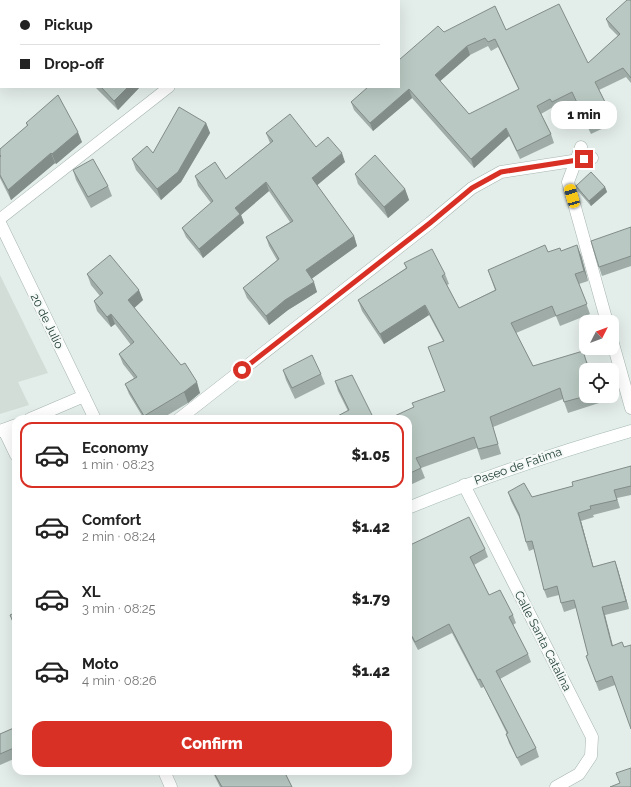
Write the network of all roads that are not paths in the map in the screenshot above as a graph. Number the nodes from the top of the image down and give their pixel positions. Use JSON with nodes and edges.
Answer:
{"nodes":[{"id":1,"x":168,"y":88,"type":"edge"},
{"id":2,"x":581,"y":147,"type":"dead end"},
{"id":3,"x":592,"y":158,"type":"dead end"},
{"id":4,"x":576,"y":161,"type":"junction"},
{"id":5,"x":0,"y":219,"type":"edge"},
{"id":6,"x":0,"y":223,"type":"edge"},
{"id":7,"x":605,"y":315,"type":"edge"},
{"id":8,"x":616,"y":355,"type":"edge"},
{"id":9,"x":84,"y":396,"type":"junction"},
{"id":10,"x":631,"y":408,"type":"edge"},
{"id":11,"x":39,"y":415,"type":"edge"},
{"id":12,"x":93,"y":415,"type":"edge"},
{"id":13,"x":184,"y":415,"type":"edge"},
{"id":14,"x":12,"y":426,"type":"edge"},
{"id":15,"x":2,"y":430,"type":"edge"},
{"id":16,"x":631,"y":431,"type":"edge"},
{"id":17,"x":12,"y":448,"type":"edge"},
{"id":18,"x":464,"y":485,"type":"junction"},
{"id":19,"x":412,"y":506,"type":"edge"},
{"id":20,"x":166,"y":775,"type":"edge"},
{"id":21,"x":171,"y":787,"type":"edge"},
{"id":22,"x":556,"y":787,"type":"edge"}],
"edges":[{"from":1,"to":5,"type":"lane"},
{"from":2,"to":4,"type":"street"},
{"from":3,"to":4,"type":"street"},
{"from":4,"to":7,"type":"street"},
{"from":4,"to":13,"type":"street"},
{"from":6,"to":9,"type":"street","name":"20 de Julio"},
{"from":8,"to":10,"type":"street"},
{"from":9,"to":11,"type":"street"},
{"from":9,"to":12,"type":"street","name":"20 de Julio"},
{"from":14,"to":15,"type":"street"},
{"from":15,"to":17,"type":"street"},
{"from":16,"to":18,"type":"street","name":"Paseo de Fatima"},
{"from":18,"to":19,"type":"street","name":"Paseo de Fatima"},
{"from":18,"to":22,"type":"street","name":"Calle Santa Catalina"},
{"from":20,"to":21,"type":"street"}]}
